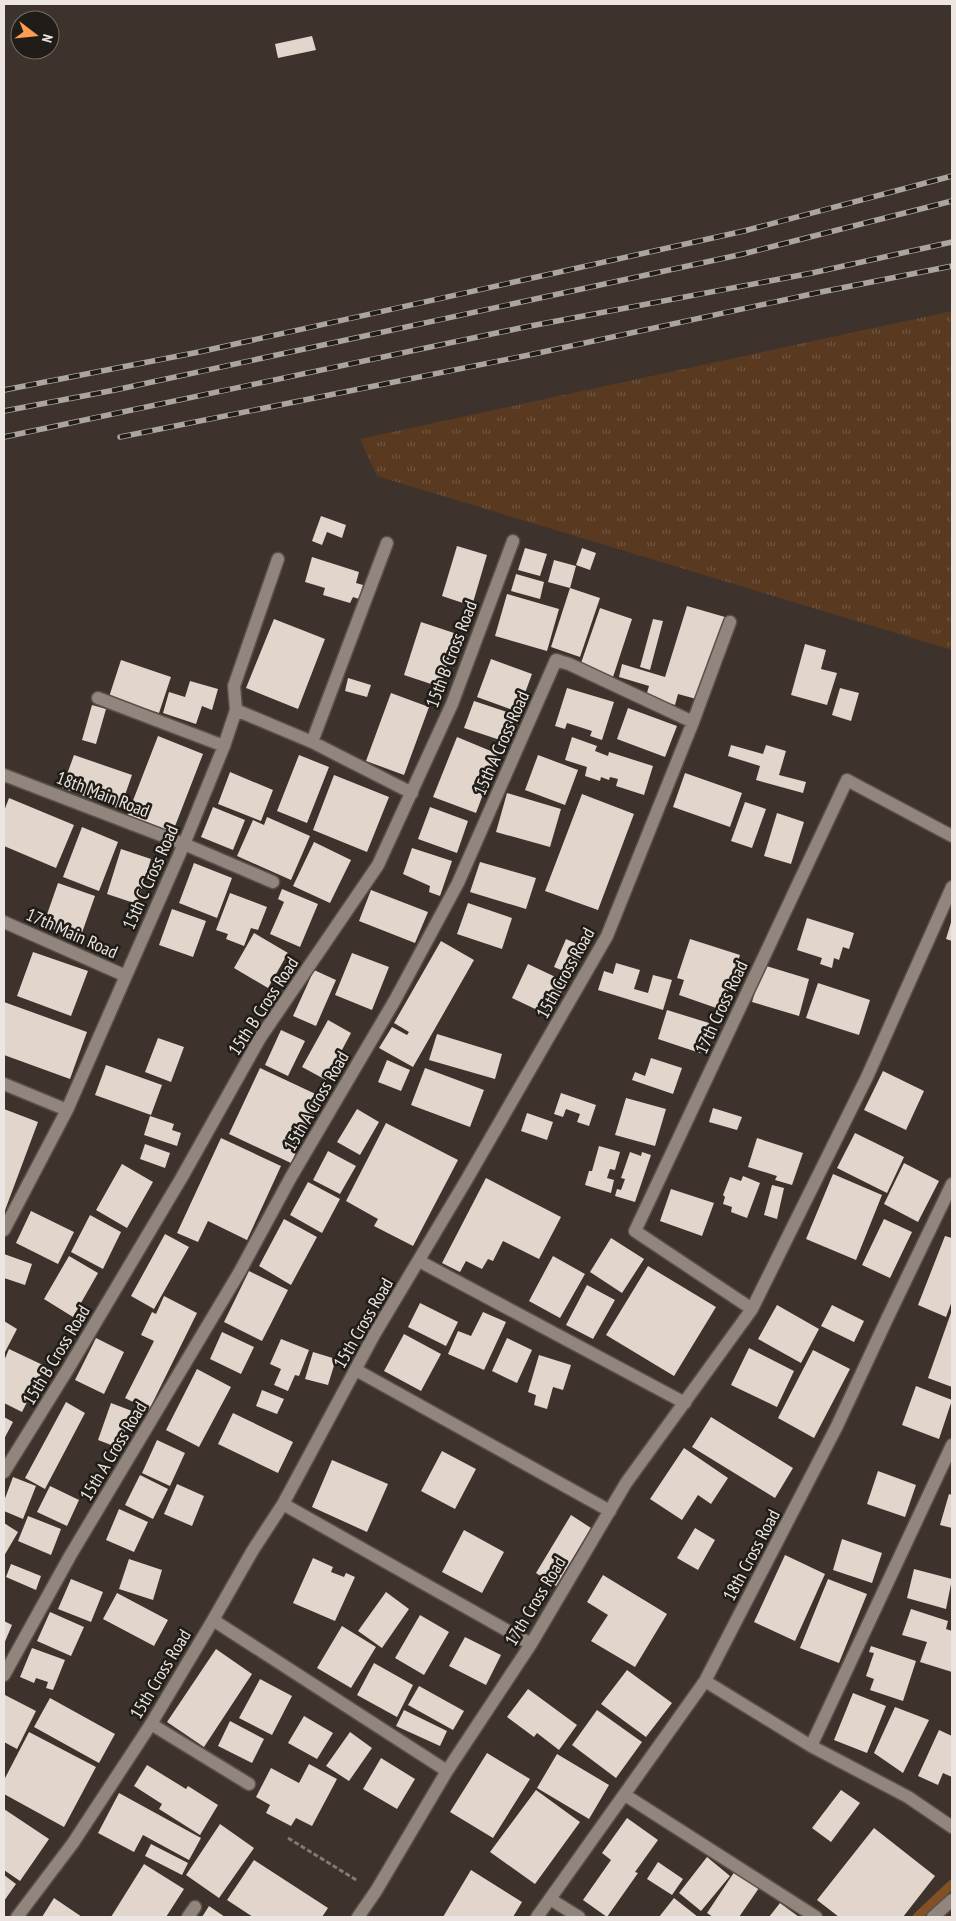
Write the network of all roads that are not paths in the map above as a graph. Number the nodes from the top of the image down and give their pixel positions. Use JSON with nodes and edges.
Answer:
{"nodes":[{"id":1,"x":513,"y":541,"type":"dead end"},
{"id":2,"x":386,"y":542,"type":"dead end"},
{"id":3,"x":278,"y":559,"type":"dead end"},
{"id":4,"x":730,"y":622,"type":"dead end"},
{"id":5,"x":98,"y":698,"type":"dead end"},
{"id":6,"x":236,"y":710,"type":"junction"},
{"id":7,"x":693,"y":722,"type":"junction"},
{"id":8,"x":312,"y":742,"type":"junction"},
{"id":9,"x":224,"y":746,"type":"junction"},
{"id":10,"x":4,"y":775,"type":"edge"},
{"id":11,"x":412,"y":793,"type":"junction"},
{"id":12,"x":952,"y":836,"type":"edge"},
{"id":13,"x":184,"y":844,"type":"junction"},
{"id":14,"x":273,"y":882,"type":"dead end"},
{"id":15,"x":952,"y":887,"type":"edge"},
{"id":16,"x":4,"y":922,"type":"edge"},
{"id":17,"x":126,"y":976,"type":"junction"},
{"id":18,"x":4,"y":1084,"type":"edge"},
{"id":19,"x":67,"y":1110,"type":"junction"},
{"id":20,"x":952,"y":1184,"type":"edge"},
{"id":21,"x":4,"y":1229,"type":"edge"},
{"id":22,"x":419,"y":1261,"type":"junction"},
{"id":23,"x":752,"y":1308,"type":"junction"},
{"id":24,"x":356,"y":1370,"type":"junction"},
{"id":25,"x":684,"y":1403,"type":"junction"},
{"id":26,"x":952,"y":1444,"type":"edge"},
{"id":27,"x":4,"y":1472,"type":"edge"},
{"id":28,"x":283,"y":1504,"type":"junction"},
{"id":29,"x":610,"y":1511,"type":"junction"},
{"id":30,"x":213,"y":1620,"type":"junction"},
{"id":31,"x":531,"y":1644,"type":"junction"},
{"id":32,"x":4,"y":1675,"type":"edge"},
{"id":33,"x":705,"y":1681,"type":"junction"},
{"id":34,"x":151,"y":1724,"type":"junction"},
{"id":35,"x":810,"y":1746,"type":"junction"},
{"id":36,"x":447,"y":1771,"type":"junction"},
{"id":37,"x":249,"y":1784,"type":"dead end"},
{"id":38,"x":625,"y":1795,"type":"junction"},
{"id":39,"x":952,"y":1827,"type":"edge"},
{"id":40,"x":550,"y":1899,"type":"junction"},
{"id":41,"x":952,"y":1900,"type":"edge"},
{"id":42,"x":17,"y":1917,"type":"edge"},
{"id":43,"x":358,"y":1917,"type":"edge"},
{"id":44,"x":538,"y":1917,"type":"edge"},
{"id":45,"x":579,"y":1917,"type":"edge"},
{"id":46,"x":816,"y":1917,"type":"edge"},
{"id":47,"x":933,"y":1917,"type":"edge"}],
"edges":[{"from":1,"to":11,"type":"street","name":"15th B Cross Road"},
{"from":2,"to":8,"type":"street"},
{"from":3,"to":6,"type":"street"},
{"from":4,"to":7,"type":"street","name":"15th Cross Road"},
{"from":5,"to":9,"type":"street"},
{"from":6,"to":8,"type":"street"},
{"from":6,"to":9,"type":"street","name":"15th C Cross Road"},
{"from":7,"to":22,"type":"street","name":"15th Cross Road"},
{"from":7,"to":32,"type":"street","name":"15th A Cross Road"},
{"from":8,"to":11,"type":"street"},
{"from":9,"to":13,"type":"street","name":"15th C Cross Road"},
{"from":10,"to":13,"type":"street","name":"18th Main Road"},
{"from":11,"to":27,"type":"street","name":"15th B Cross Road"},
{"from":12,"to":23,"type":"street","name":"17th Cross Road"},
{"from":13,"to":14,"type":"street","name":"18th Main Road"},
{"from":13,"to":17,"type":"street","name":"15th C Cross Road"},
{"from":15,"to":23,"type":"street","name":"17th Cross Road"},
{"from":16,"to":17,"type":"street","name":"17th Main Road"},
{"from":17,"to":19,"type":"street","name":"15th C Cross Road"},
{"from":18,"to":19,"type":"street"},
{"from":19,"to":21,"type":"street","name":"15th C Cross Road"},
{"from":20,"to":33,"type":"street","name":"18th Cross Road"},
{"from":22,"to":24,"type":"street","name":"15th Cross Road"},
{"from":22,"to":25,"type":"street"},
{"from":23,"to":25,"type":"street","name":"17th Cross Road"},
{"from":24,"to":28,"type":"street","name":"15th Cross Road"},
{"from":24,"to":29,"type":"street"},
{"from":25,"to":29,"type":"street","name":"17th Cross Road"},
{"from":26,"to":35,"type":"street"},
{"from":28,"to":30,"type":"street","name":"15th Cross Road"},
{"from":28,"to":31,"type":"street"},
{"from":29,"to":31,"type":"street","name":"17th Cross Road"},
{"from":30,"to":34,"type":"street","name":"15th Cross Road"},
{"from":30,"to":36,"type":"street"},
{"from":31,"to":36,"type":"street","name":"17th Cross Road"},
{"from":33,"to":35,"type":"street"},
{"from":33,"to":38,"type":"street","name":"18th Cross Road"},
{"from":34,"to":37,"type":"street"},
{"from":34,"to":42,"type":"street","name":"15th Cross Road"},
{"from":35,"to":39,"type":"street"},
{"from":36,"to":43,"type":"street","name":"17th Cross Road"},
{"from":38,"to":40,"type":"street","name":"18th Cross Road"},
{"from":38,"to":46,"type":"street"},
{"from":40,"to":44,"type":"street","name":"18th Cross Road"},
{"from":40,"to":45,"type":"street"},
{"from":41,"to":47,"type":"street"}]}
